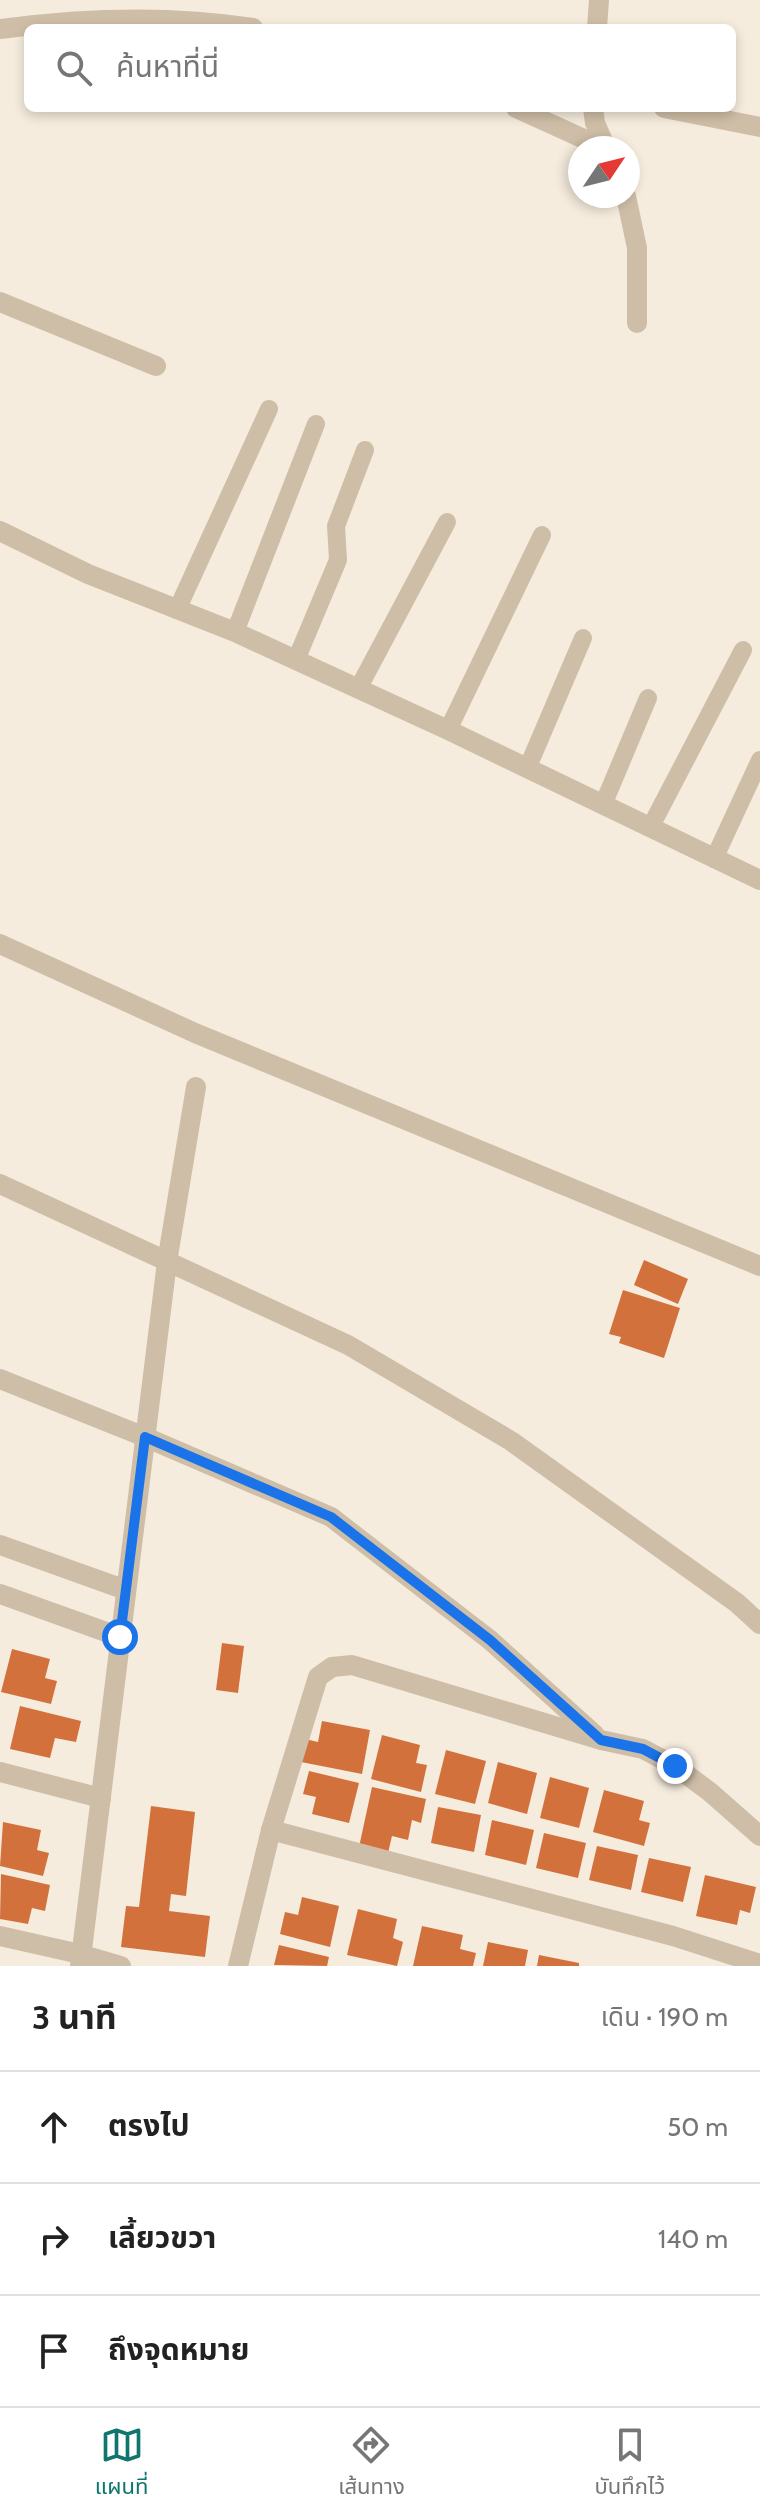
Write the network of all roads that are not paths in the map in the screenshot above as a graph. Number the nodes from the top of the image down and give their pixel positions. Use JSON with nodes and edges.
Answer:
{"nodes":[{"id":1,"x":599,"y":0,"type":"edge"},
{"id":2,"x":36,"y":24,"type":"edge"},
{"id":3,"x":229,"y":24,"type":"edge"},
{"id":4,"x":597,"y":24,"type":"edge"},
{"id":5,"x":24,"y":26,"type":"edge"},
{"id":6,"x":0,"y":29,"type":"edge"},
{"id":7,"x":525,"y":112,"type":"edge"},
{"id":8,"x":594,"y":112,"type":"edge"},
{"id":9,"x":684,"y":112,"type":"edge"},
{"id":10,"x":760,"y":127,"type":"edge"},
{"id":11,"x":578,"y":136,"type":"edge"},
{"id":12,"x":600,"y":136,"type":"edge"},
{"id":13,"x":629,"y":208,"type":"edge"},
{"id":14,"x":0,"y":302,"type":"edge"},
{"id":15,"x":637,"y":323,"type":"dead end"},
{"id":16,"x":156,"y":366,"type":"dead end"},
{"id":17,"x":269,"y":409,"type":"dead end"},
{"id":18,"x":316,"y":424,"type":"dead end"},
{"id":19,"x":365,"y":450,"type":"dead end"},
{"id":20,"x":447,"y":522,"type":"dead end"},
{"id":21,"x":0,"y":531,"type":"edge"},
{"id":22,"x":542,"y":535,"type":"dead end"},
{"id":23,"x":177,"y":610,"type":"junction"},
{"id":24,"x":235,"y":632,"type":"junction"},
{"id":25,"x":583,"y":638,"type":"dead end"},
{"id":26,"x":743,"y":650,"type":"dead end"},
{"id":27,"x":296,"y":660,"type":"junction"},
{"id":28,"x":358,"y":689,"type":"junction"},
{"id":29,"x":648,"y":698,"type":"dead end"},
{"id":30,"x":448,"y":730,"type":"junction"},
{"id":31,"x":760,"y":760,"type":"edge"},
{"id":32,"x":527,"y":769,"type":"junction"},
{"id":33,"x":603,"y":805,"type":"junction"},
{"id":34,"x":650,"y":828,"type":"junction"},
{"id":35,"x":714,"y":859,"type":"junction"},
{"id":36,"x":760,"y":880,"type":"edge"},
{"id":37,"x":0,"y":944,"type":"edge"},
{"id":38,"x":196,"y":1087,"type":"dead end"},
{"id":39,"x":0,"y":1184,"type":"edge"},
{"id":40,"x":167,"y":1262,"type":"junction"},
{"id":41,"x":760,"y":1266,"type":"edge"},
{"id":42,"x":0,"y":1379,"type":"edge"},
{"id":43,"x":145,"y":1437,"type":"junction"},
{"id":44,"x":0,"y":1545,"type":"edge"},
{"id":45,"x":126,"y":1590,"type":"junction"},
{"id":46,"x":0,"y":1594,"type":"edge"},
{"id":47,"x":760,"y":1624,"type":"edge"},
{"id":48,"x":120,"y":1637,"type":"junction"},
{"id":49,"x":601,"y":1740,"type":"junction"},
{"id":50,"x":0,"y":1772,"type":"edge"},
{"id":51,"x":101,"y":1798,"type":"junction"},
{"id":52,"x":271,"y":1830,"type":"junction"},
{"id":53,"x":760,"y":1836,"type":"edge"},
{"id":54,"x":0,"y":1936,"type":"edge"},
{"id":55,"x":80,"y":1960,"type":"edge"},
{"id":56,"x":760,"y":1964,"type":"edge"},
{"id":57,"x":121,"y":1966,"type":"edge"},
{"id":58,"x":238,"y":1966,"type":"edge"}],
"edges":[{"from":1,"to":4,"type":"street"},
{"from":2,"to":3,"type":"street"},
{"from":5,"to":6,"type":"street"},
{"from":7,"to":11,"type":"street"},
{"from":8,"to":12,"type":"street"},
{"from":9,"to":10,"type":"street"},
{"from":13,"to":15,"type":"street"},
{"from":14,"to":16,"type":"street"},
{"from":17,"to":23,"type":"lane"},
{"from":18,"to":24,"type":"lane"},
{"from":19,"to":27,"type":"lane"},
{"from":20,"to":28,"type":"lane"},
{"from":21,"to":23,"type":"street"},
{"from":22,"to":30,"type":"lane"},
{"from":23,"to":24,"type":"street"},
{"from":24,"to":27,"type":"street"},
{"from":25,"to":32,"type":"lane"},
{"from":26,"to":34,"type":"lane"},
{"from":27,"to":28,"type":"street"},
{"from":28,"to":30,"type":"street"},
{"from":29,"to":33,"type":"lane"},
{"from":30,"to":32,"type":"street"},
{"from":31,"to":35,"type":"lane"},
{"from":32,"to":33,"type":"street"},
{"from":33,"to":34,"type":"street"},
{"from":34,"to":35,"type":"street"},
{"from":35,"to":36,"type":"street"},
{"from":37,"to":41,"type":"street"},
{"from":38,"to":40,"type":"street"},
{"from":39,"to":40,"type":"street"},
{"from":40,"to":43,"type":"street"},
{"from":40,"to":47,"type":"street"},
{"from":42,"to":43,"type":"street"},
{"from":43,"to":45,"type":"street"},
{"from":43,"to":49,"type":"street"},
{"from":44,"to":45,"type":"street"},
{"from":45,"to":48,"type":"street"},
{"from":46,"to":48,"type":"street"},
{"from":48,"to":51,"type":"street"},
{"from":49,"to":52,"type":"street"},
{"from":49,"to":53,"type":"street"},
{"from":50,"to":51,"type":"street"},
{"from":51,"to":55,"type":"street"},
{"from":52,"to":56,"type":"street"},
{"from":52,"to":58,"type":"street"},
{"from":54,"to":55,"type":"street"},
{"from":55,"to":57,"type":"street"}]}
